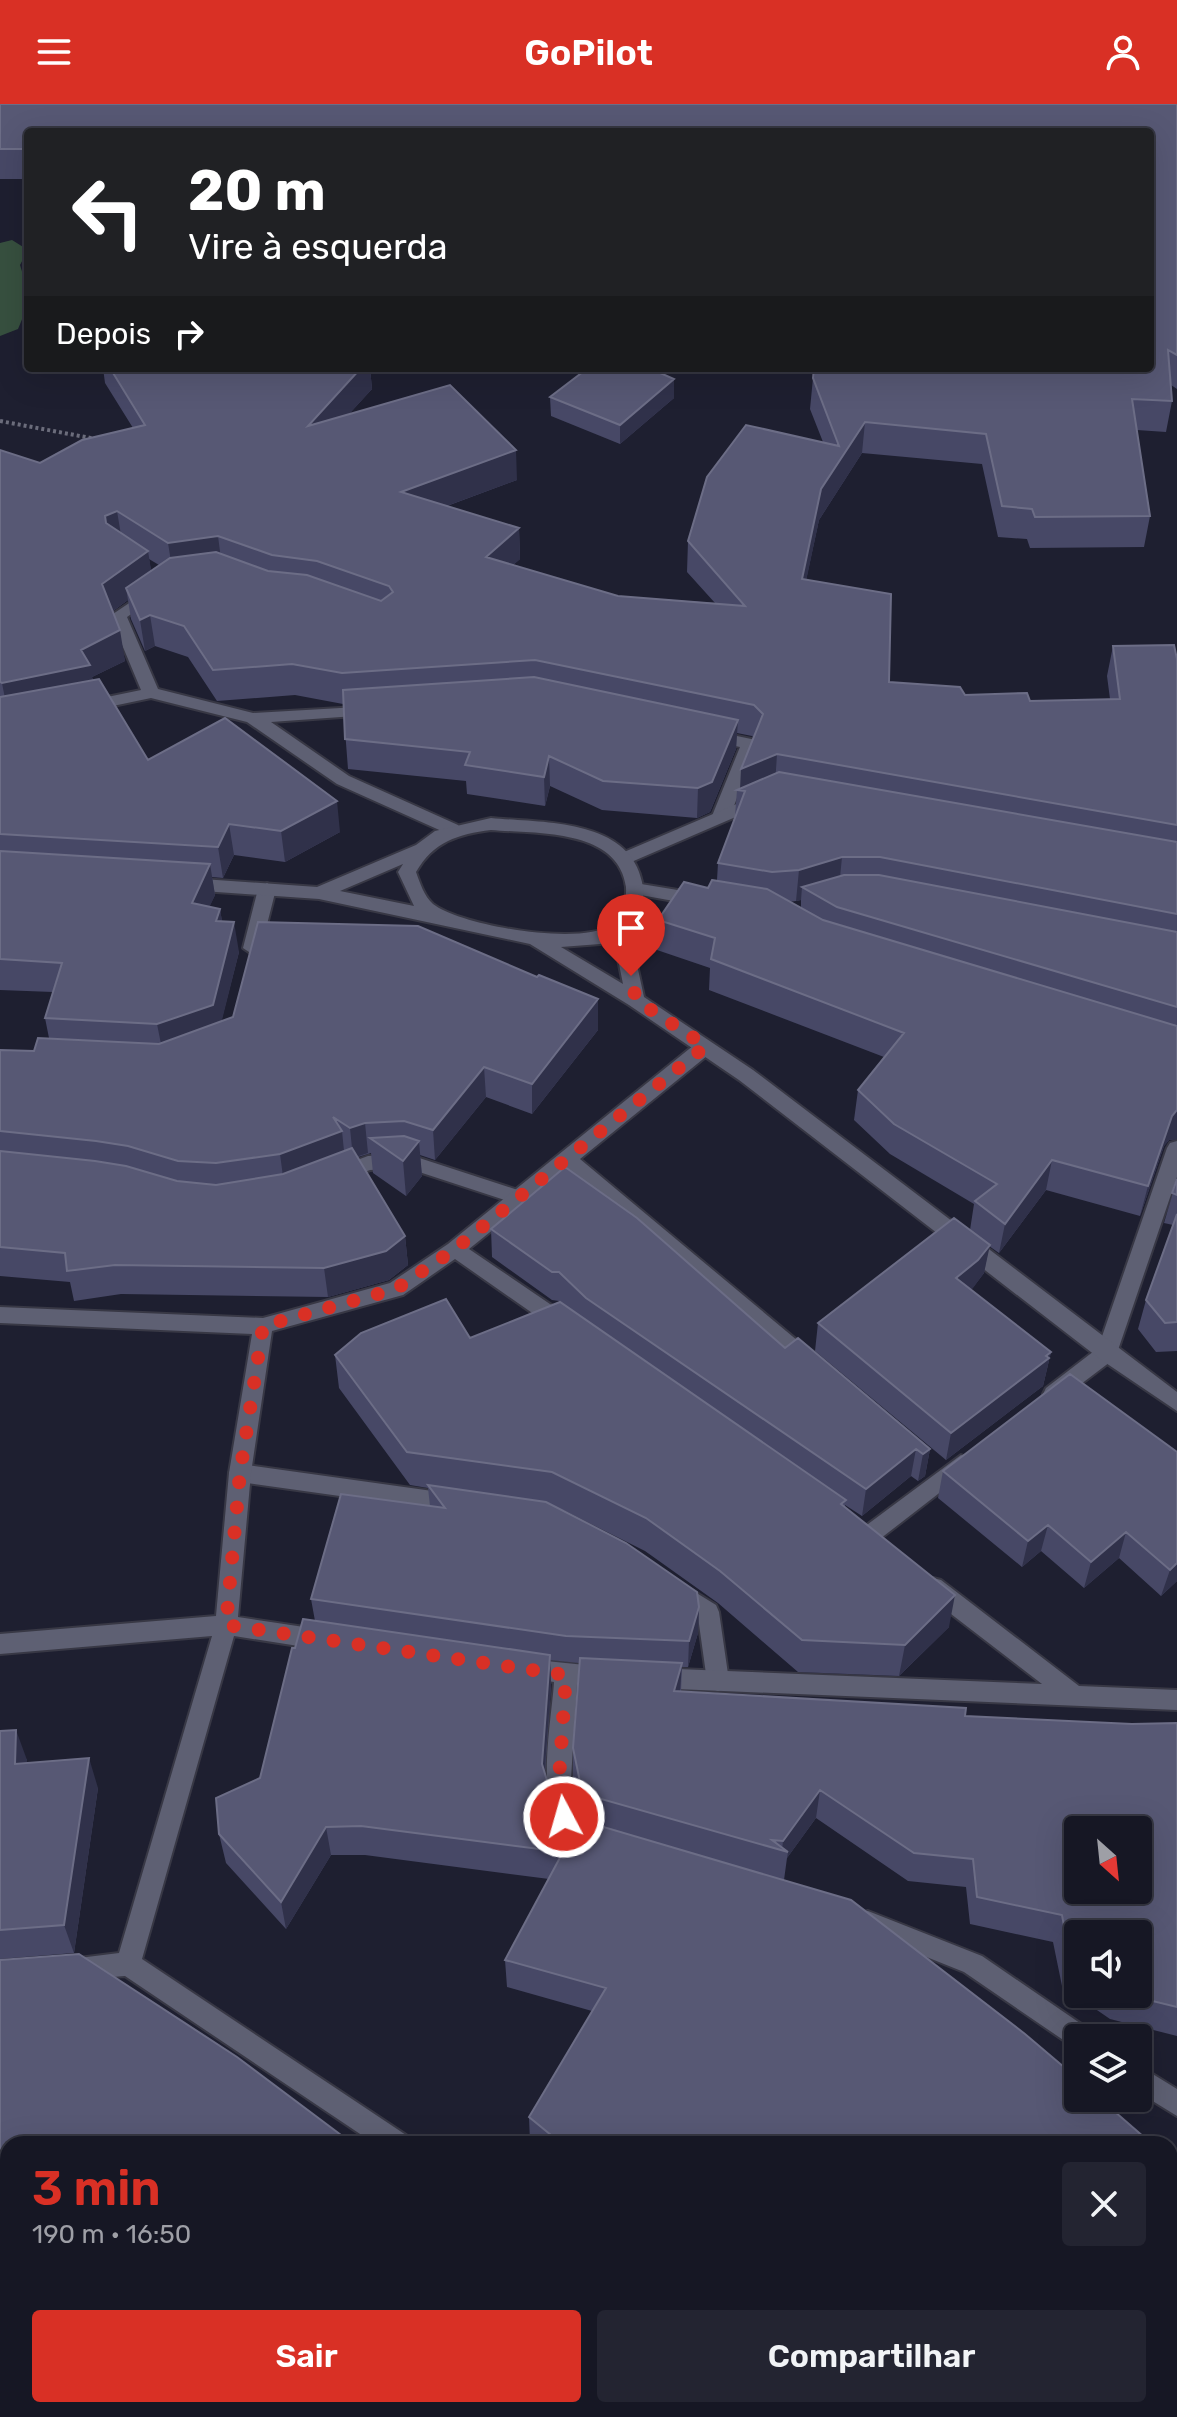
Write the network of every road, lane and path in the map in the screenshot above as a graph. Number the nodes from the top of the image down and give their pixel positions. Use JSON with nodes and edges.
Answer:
{"nodes":[{"id":1,"x":0,"y":421,"type":"edge"},
{"id":2,"x":106,"y":444,"type":"edge"},
{"id":3,"x":169,"y":582,"type":"edge"},
{"id":4,"x":151,"y":693,"type":"junction"},
{"id":5,"x":78,"y":708,"type":"edge"},
{"id":6,"x":394,"y":708,"type":"edge"},
{"id":7,"x":253,"y":718,"type":"junction"},
{"id":8,"x":689,"y":731,"type":"edge"},
{"id":9,"x":774,"y":794,"type":"edge"},
{"id":10,"x":721,"y":816,"type":"junction"},
{"id":11,"x":452,"y":829,"type":"junction"},
{"id":12,"x":417,"y":851,"type":"junction"},
{"id":13,"x":623,"y":859,"type":"junction"},
{"id":14,"x":173,"y":883,"type":"edge"},
{"id":15,"x":267,"y":889,"type":"junction"},
{"id":16,"x":635,"y":889,"type":"junction"},
{"id":17,"x":319,"y":893,"type":"junction"},
{"id":18,"x":725,"y":904,"type":"edge"},
{"id":19,"x":445,"y":919,"type":"junction"},
{"id":20,"x":620,"y":927,"type":"junction"},
{"id":21,"x":537,"y":941,"type":"junction"},
{"id":22,"x":247,"y":966,"type":"edge"},
{"id":23,"x":636,"y":1000,"type":"junction"},
{"id":24,"x":706,"y":1046,"type":"junction"},
{"id":25,"x":1177,"y":1148,"type":"edge"},
{"id":26,"x":567,"y":1159,"type":"junction"},
{"id":27,"x":327,"y":1178,"type":"edge"},
{"id":28,"x":520,"y":1198,"type":"junction"},
{"id":29,"x":455,"y":1249,"type":"junction"},
{"id":30,"x":0,"y":1315,"type":"edge"},
{"id":31,"x":263,"y":1326,"type":"junction"},
{"id":32,"x":584,"y":1339,"type":"edge"},
{"id":33,"x":1107,"y":1353,"type":"junction"},
{"id":34,"x":823,"y":1374,"type":"edge"},
{"id":35,"x":1177,"y":1403,"type":"edge"},
{"id":36,"x":1032,"y":1410,"type":"edge"},
{"id":37,"x":983,"y":1448,"type":"edge"},
{"id":38,"x":240,"y":1473,"type":"junction"},
{"id":39,"x":473,"y":1506,"type":"edge"},
{"id":40,"x":867,"y":1536,"type":"edge"},
{"id":41,"x":916,"y":1573,"type":"edge"},
{"id":42,"x":660,"y":1577,"type":"edge"},
{"id":43,"x":226,"y":1625,"type":"junction"},
{"id":44,"x":350,"y":1643,"type":"edge"},
{"id":45,"x":0,"y":1644,"type":"edge"},
{"id":46,"x":504,"y":1666,"type":"edge"},
{"id":47,"x":566,"y":1675,"type":"junction"},
{"id":48,"x":718,"y":1681,"type":"junction"},
{"id":49,"x":1072,"y":1694,"type":"junction"},
{"id":50,"x":1177,"y":1700,"type":"edge"},
{"id":51,"x":593,"y":1840,"type":"edge"},
{"id":52,"x":849,"y":1914,"type":"edge"},
{"id":53,"x":128,"y":1964,"type":"junction"},
{"id":54,"x":43,"y":1971,"type":"edge"},
{"id":55,"x":1064,"y":2026,"type":"edge"},
{"id":56,"x":1152,"y":2087,"type":"edge"},
{"id":57,"x":1177,"y":2104,"type":"edge"},
{"id":58,"x":385,"y":2136,"type":"edge"}],
"edges":[{"from":1,"to":2,"type":"path"},
{"from":3,"to":4,"type":"street"},
{"from":4,"to":5,"type":"street"},
{"from":4,"to":7,"type":"street"},
{"from":6,"to":7,"type":"street"},
{"from":7,"to":11,"type":"street"},
{"from":8,"to":10,"type":"street"},
{"from":9,"to":10,"type":"street"},
{"from":10,"to":13,"type":"street"},
{"from":11,"to":12,"type":"street"},
{"from":11,"to":13,"type":"street"},
{"from":12,"to":17,"type":"street"},
{"from":12,"to":19,"type":"street"},
{"from":13,"to":16,"type":"street"},
{"from":14,"to":15,"type":"street"},
{"from":15,"to":17,"type":"street"},
{"from":15,"to":22,"type":"street"},
{"from":16,"to":18,"type":"street"},
{"from":16,"to":20,"type":"street"},
{"from":17,"to":19,"type":"street"},
{"from":19,"to":21,"type":"street"},
{"from":20,"to":21,"type":"street"},
{"from":20,"to":23,"type":"street"},
{"from":21,"to":23,"type":"street"},
{"from":23,"to":24,"type":"street"},
{"from":24,"to":26,"type":"street"},
{"from":24,"to":33,"type":"street"},
{"from":25,"to":33,"type":"street"},
{"from":26,"to":28,"type":"street"},
{"from":26,"to":34,"type":"street"},
{"from":27,"to":28,"type":"street"},
{"from":28,"to":29,"type":"street"},
{"from":29,"to":31,"type":"street"},
{"from":29,"to":32,"type":"street"},
{"from":30,"to":31,"type":"street"},
{"from":31,"to":38,"type":"street"},
{"from":33,"to":35,"type":"street"},
{"from":33,"to":36,"type":"street"},
{"from":37,"to":40,"type":"street"},
{"from":38,"to":39,"type":"street"},
{"from":38,"to":43,"type":"street"},
{"from":41,"to":49,"type":"street"},
{"from":42,"to":48,"type":"street"},
{"from":43,"to":44,"type":"street"},
{"from":43,"to":45,"type":"street"},
{"from":43,"to":53,"type":"street"},
{"from":46,"to":47,"type":"street"},
{"from":47,"to":48,"type":"street"},
{"from":47,"to":51,"type":"street"},
{"from":48,"to":49,"type":"street"},
{"from":49,"to":50,"type":"street"},
{"from":52,"to":55,"type":"street"},
{"from":53,"to":54,"type":"street"},
{"from":53,"to":58,"type":"street"},
{"from":56,"to":57,"type":"street"}]}
